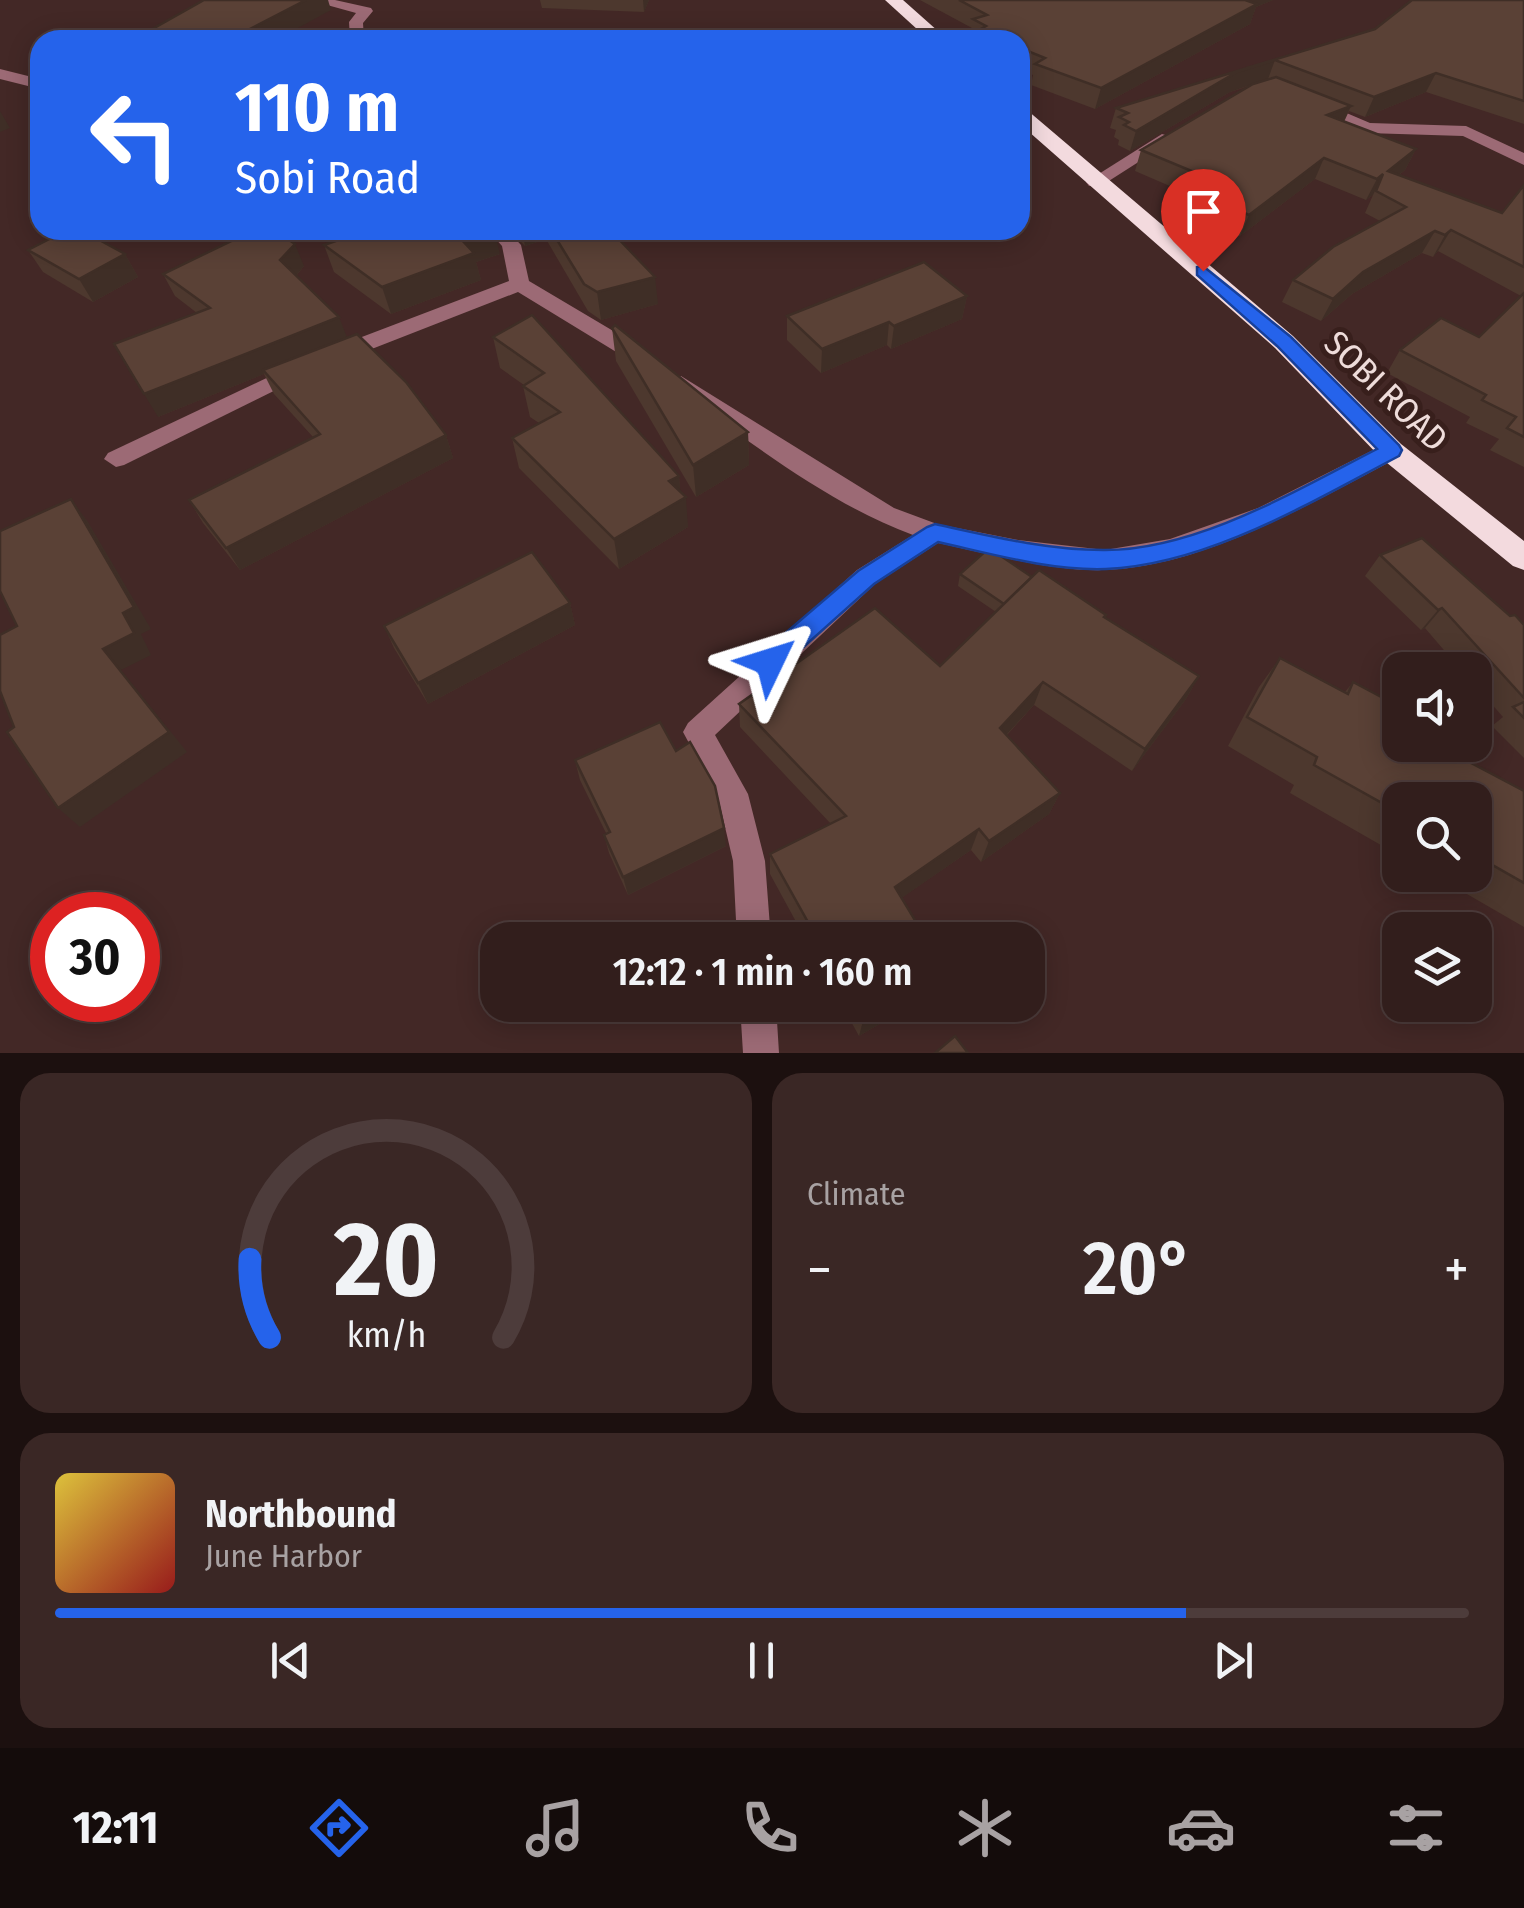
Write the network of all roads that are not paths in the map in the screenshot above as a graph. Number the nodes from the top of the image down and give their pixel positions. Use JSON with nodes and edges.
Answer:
{"nodes":[{"id":1,"x":316,"y":0,"type":"edge"},
{"id":2,"x":893,"y":0,"type":"edge"},
{"id":3,"x":356,"y":30,"type":"edge"},
{"id":4,"x":928,"y":30,"type":"edge"},
{"id":5,"x":0,"y":74,"type":"edge"},
{"id":6,"x":30,"y":82,"type":"edge"},
{"id":7,"x":1305,"y":101,"type":"edge"},
{"id":8,"x":1030,"y":123,"type":"edge"},
{"id":9,"x":1180,"y":131,"type":"edge"},
{"id":10,"x":1524,"y":160,"type":"edge"},
{"id":11,"x":1095,"y":182,"type":"junction"},
{"id":12,"x":506,"y":240,"type":"edge"},
{"id":13,"x":520,"y":284,"type":"junction"},
{"id":14,"x":1391,"y":450,"type":"junction"},
{"id":15,"x":116,"y":459,"type":"dead end"},
{"id":16,"x":935,"y":533,"type":"junction"},
{"id":17,"x":1524,"y":558,"type":"edge"},
{"id":18,"x":753,"y":922,"type":"edge"},
{"id":19,"x":759,"y":1022,"type":"edge"},
{"id":20,"x":762,"y":1053,"type":"edge"}],
"edges":[{"from":1,"to":3,"type":"street"},
{"from":2,"to":4,"type":"highway"},
{"from":5,"to":6,"type":"street"},
{"from":7,"to":10,"type":"street"},
{"from":8,"to":11,"type":"highway","name":"SOBI ROAD"},
{"from":9,"to":11,"type":"street"},
{"from":11,"to":14,"type":"highway","name":"SOBI ROAD"},
{"from":12,"to":13,"type":"street"},
{"from":13,"to":15,"type":"street"},
{"from":13,"to":16,"type":"street"},
{"from":14,"to":16,"type":"street"},
{"from":14,"to":17,"type":"highway","name":"SOBI ROAD"},
{"from":16,"to":18,"type":"street"},
{"from":19,"to":20,"type":"street"}]}
